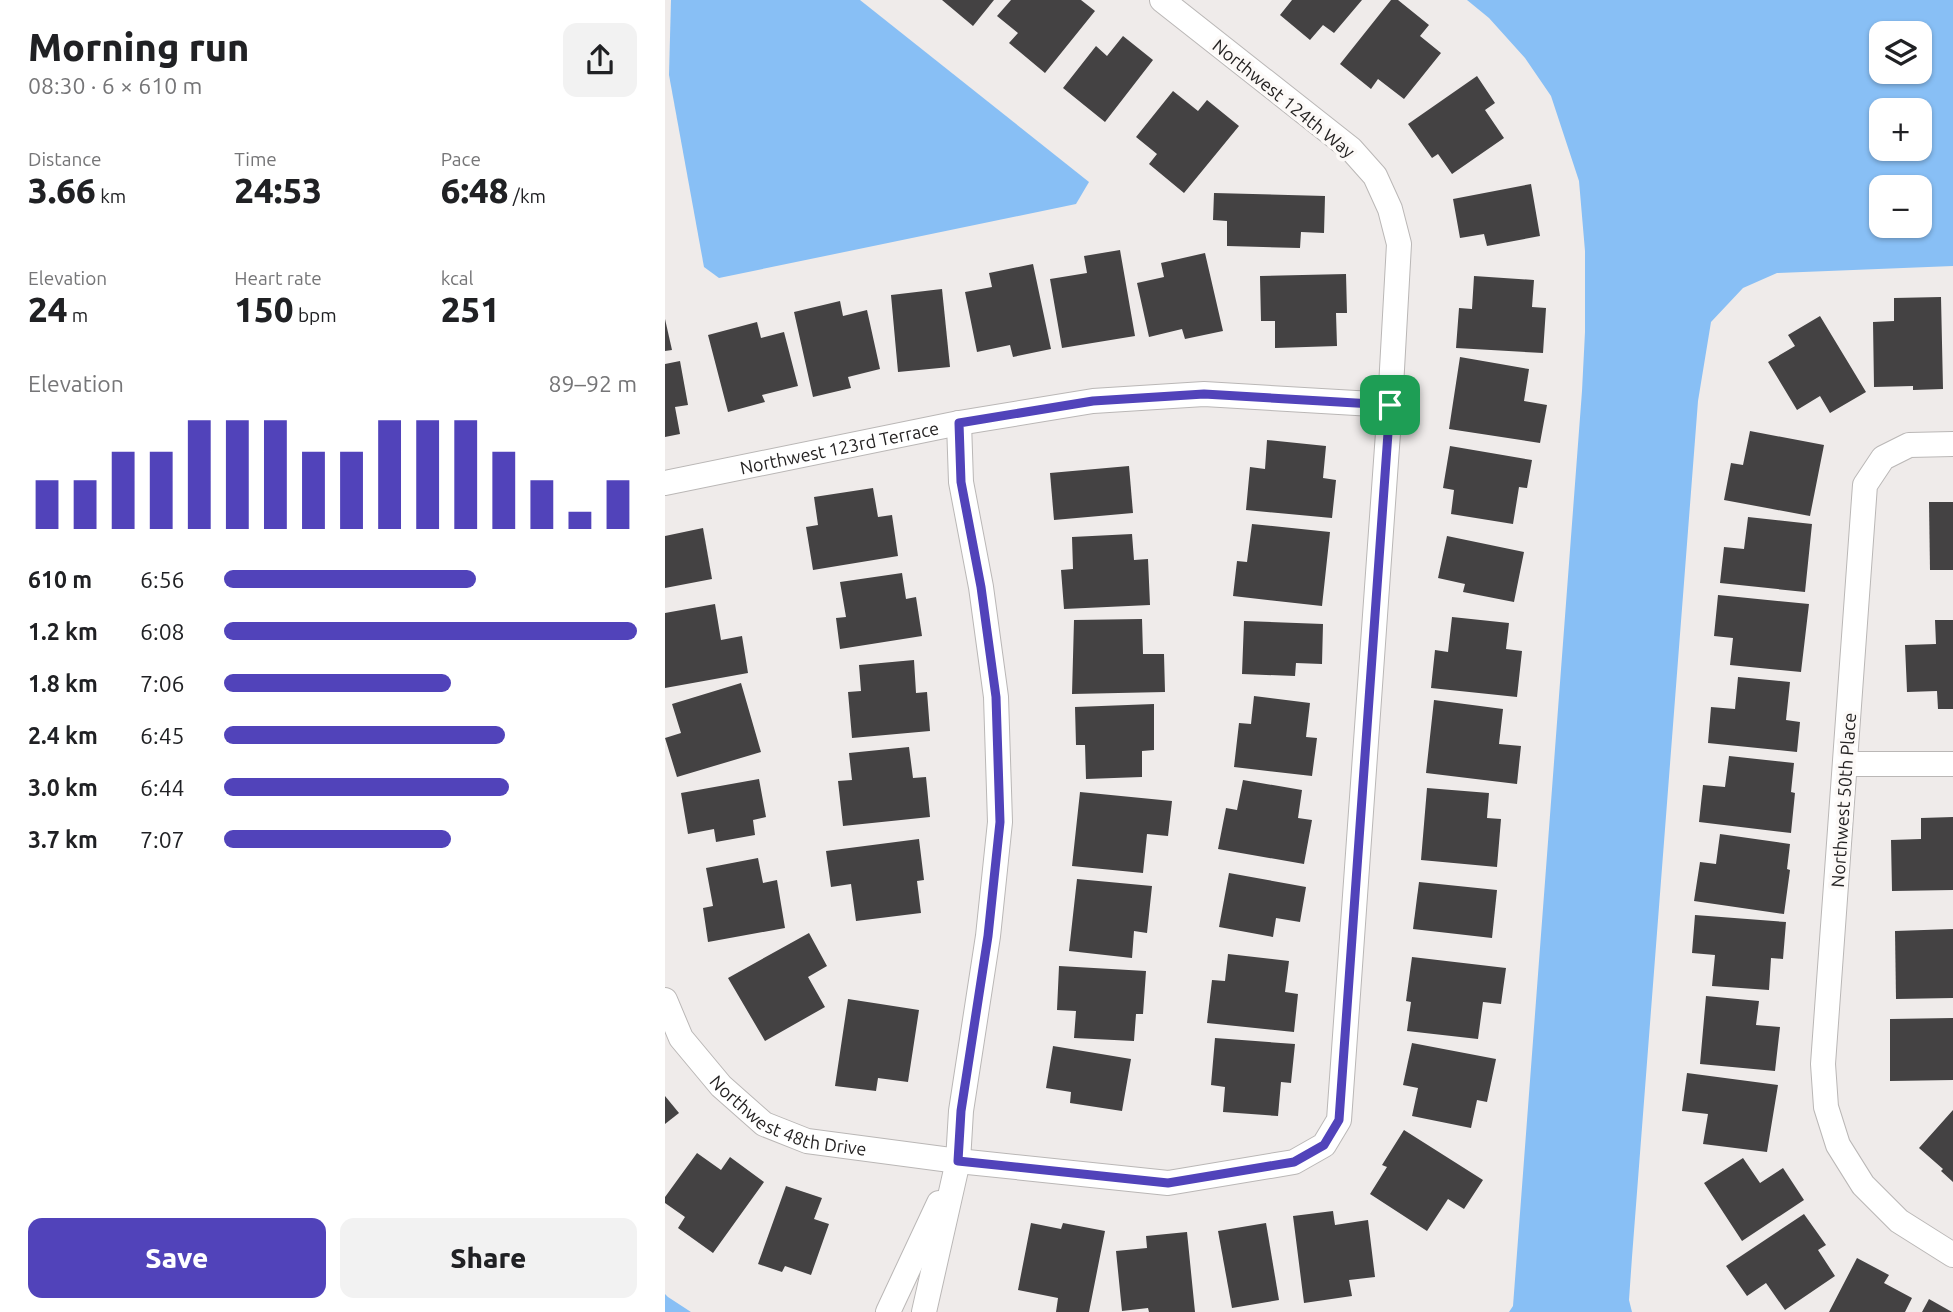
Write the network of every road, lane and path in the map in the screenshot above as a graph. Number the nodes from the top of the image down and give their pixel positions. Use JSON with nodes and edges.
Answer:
{"nodes":[{"id":1,"x":1162,"y":0,"type":"edge"},
{"id":2,"x":1390,"y":405,"type":"junction"},
{"id":3,"x":959,"y":423,"type":"junction"},
{"id":4,"x":1953,"y":444,"type":"edge"},
{"id":5,"x":665,"y":483,"type":"edge"},
{"id":6,"x":1846,"y":764,"type":"junction"},
{"id":7,"x":1953,"y":764,"type":"edge"},
{"id":8,"x":665,"y":1000,"type":"edge"},
{"id":9,"x":958,"y":1161,"type":"junction"},
{"id":10,"x":1953,"y":1255,"type":"edge"},
{"id":11,"x":888,"y":1312,"type":"edge"},
{"id":12,"x":925,"y":1312,"type":"edge"}],
"edges":[{"from":1,"to":2,"type":"street","name":"Northwest 124th Way"},
{"from":2,"to":3,"type":"street","name":"Northwest 123rd Terrace"},
{"from":2,"to":9,"type":"street","name":"Northwest 48th Drive"},
{"from":3,"to":5,"type":"street","name":"Northwest 123rd Terrace"},
{"from":3,"to":9,"type":"street"},
{"from":4,"to":6,"type":"street","name":"Northwest 50th Place"},
{"from":6,"to":7,"type":"street"},
{"from":6,"to":10,"type":"street","name":"Northwest 50th Place"},
{"from":8,"to":9,"type":"street","name":"Northwest 48th Drive"},
{"from":9,"to":11,"type":"street"},
{"from":9,"to":12,"type":"street"}]}
